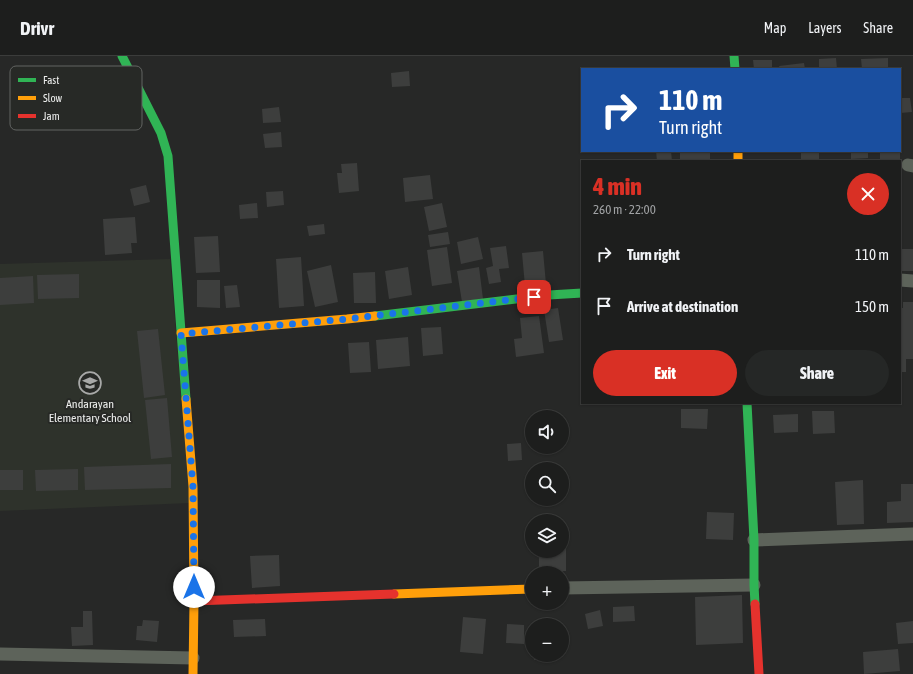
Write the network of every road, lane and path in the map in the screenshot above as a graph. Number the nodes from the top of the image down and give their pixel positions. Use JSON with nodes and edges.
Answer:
{"nodes":[{"id":1,"x":122,"y":56,"type":"edge"},
{"id":2,"x":734,"y":56,"type":"edge"},
{"id":3,"x":127,"y":66,"type":"edge"},
{"id":4,"x":735,"y":68,"type":"edge"},
{"id":5,"x":142,"y":95,"type":"edge"},
{"id":6,"x":901,"y":280,"type":"edge"},
{"id":7,"x":913,"y":281,"type":"edge"},
{"id":8,"x":581,"y":293,"type":"edge"},
{"id":9,"x":181,"y":334,"type":"junction"},
{"id":10,"x":747,"y":404,"type":"edge"},
{"id":11,"x":913,"y":534,"type":"edge"},
{"id":12,"x":754,"y":540,"type":"junction"},
{"id":13,"x":754,"y":585,"type":"junction"},
{"id":14,"x":569,"y":588,"type":"edge"},
{"id":15,"x":525,"y":589,"type":"edge"},
{"id":16,"x":194,"y":601,"type":"junction"},
{"id":17,"x":0,"y":654,"type":"edge"},
{"id":18,"x":193,"y":658,"type":"junction"},
{"id":19,"x":193,"y":674,"type":"edge"},
{"id":20,"x":759,"y":674,"type":"edge"}],
"edges":[{"from":1,"to":3,"type":"street"},
{"from":2,"to":4,"type":"street"},
{"from":5,"to":9,"type":"street"},
{"from":6,"to":7,"type":"street"},
{"from":8,"to":9,"type":"street"},
{"from":9,"to":16,"type":"street"},
{"from":10,"to":12,"type":"street"},
{"from":11,"to":12,"type":"street"},
{"from":12,"to":13,"type":"street"},
{"from":13,"to":14,"type":"street"},
{"from":13,"to":20,"type":"street"},
{"from":15,"to":16,"type":"street"},
{"from":16,"to":18,"type":"street"},
{"from":17,"to":18,"type":"street"},
{"from":18,"to":19,"type":"street"}]}
